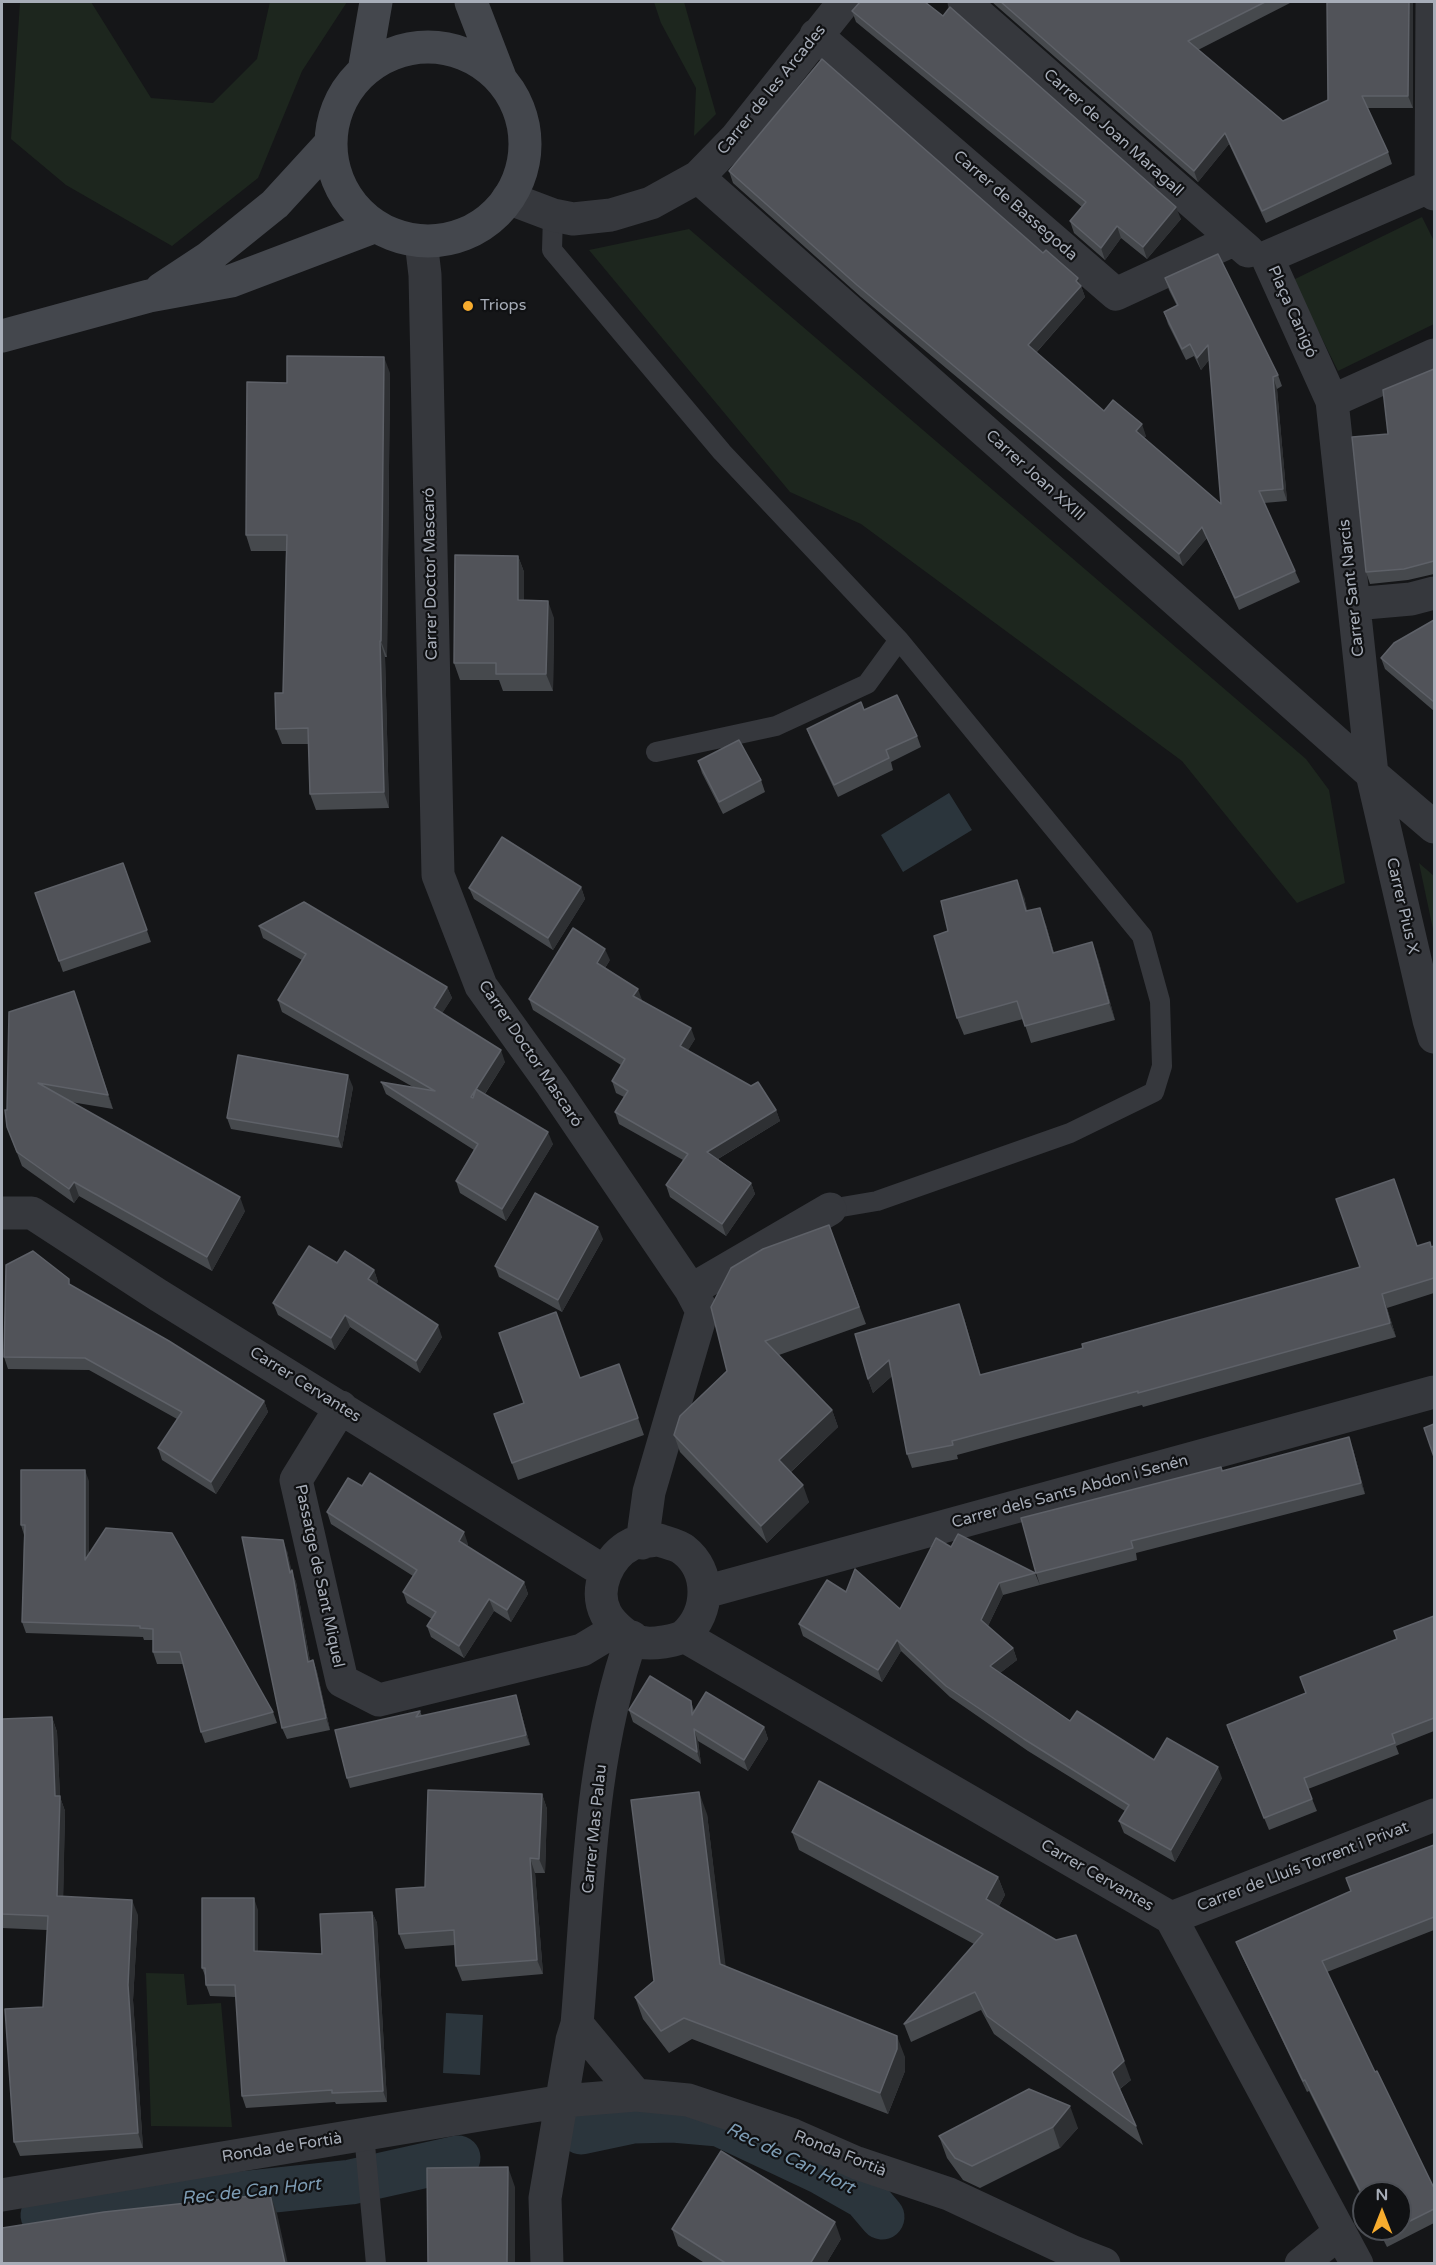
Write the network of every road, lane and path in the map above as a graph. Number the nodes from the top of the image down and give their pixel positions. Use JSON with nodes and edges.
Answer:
{"nodes":[{"id":1,"x":376,"y":2,"type":"edge"},
{"id":2,"x":471,"y":2,"type":"edge"},
{"id":3,"x":844,"y":2,"type":"edge"},
{"id":4,"x":964,"y":2,"type":"edge"},
{"id":5,"x":1432,"y":2,"type":"edge"},
{"id":6,"x":816,"y":35,"type":"junction"},
{"id":7,"x":364,"y":71,"type":"junction"},
{"id":8,"x":502,"y":81,"type":"junction"},
{"id":9,"x":330,"y":144,"type":"junction"},
{"id":10,"x":698,"y":177,"type":"junction"},
{"id":11,"x":1433,"y":190,"type":"edge"},
{"id":12,"x":508,"y":198,"type":"junction"},
{"id":13,"x":553,"y":215,"type":"junction"},
{"id":14,"x":376,"y":226,"type":"junction"},
{"id":15,"x":1233,"y":240,"type":"junction"},
{"id":16,"x":421,"y":241,"type":"junction"},
{"id":17,"x":1267,"y":257,"type":"junction"},
{"id":18,"x":149,"y":297,"type":"junction"},
{"id":19,"x":2,"y":336,"type":"edge"},
{"id":20,"x":1434,"y":355,"type":"edge"},
{"id":21,"x":1332,"y":401,"type":"junction"},
{"id":22,"x":1434,"y":593,"type":"edge"},
{"id":23,"x":1354,"y":604,"type":"junction"},
{"id":24,"x":899,"y":640,"type":"junction"},
{"id":25,"x":656,"y":752,"type":"dead end"},
{"id":26,"x":1372,"y":774,"type":"junction"},
{"id":27,"x":1434,"y":826,"type":"edge"},
{"id":28,"x":1434,"y":1037,"type":"edge"},
{"id":29,"x":830,"y":1209,"type":"joint"},
{"id":30,"x":2,"y":1213,"type":"edge"},
{"id":31,"x":691,"y":1290,"type":"junction"},
{"id":32,"x":1434,"y":1392,"type":"edge"},
{"id":33,"x":341,"y":1407,"type":"junction"},
{"id":34,"x":642,"y":1543,"type":"junction"},
{"id":35,"x":605,"y":1572,"type":"junction"},
{"id":36,"x":705,"y":1592,"type":"junction"},
{"id":37,"x":624,"y":1633,"type":"junction"},
{"id":38,"x":684,"y":1636,"type":"junction"},
{"id":39,"x":1434,"y":1815,"type":"edge"},
{"id":40,"x":1171,"y":1918,"type":"junction"},
{"id":41,"x":577,"y":2024,"type":"junction"},
{"id":42,"x":636,"y":2095,"type":"junction"},
{"id":43,"x":563,"y":2101,"type":"junction"},
{"id":44,"x":364,"y":2134,"type":"junction"},
{"id":45,"x":2,"y":2195,"type":"edge"},
{"id":46,"x":1340,"y":2232,"type":"junction"},
{"id":47,"x":376,"y":2264,"type":"edge"},
{"id":48,"x":547,"y":2264,"type":"edge"},
{"id":49,"x":1104,"y":2264,"type":"edge"},
{"id":50,"x":1300,"y":2264,"type":"edge"},
{"id":51,"x":1357,"y":2264,"type":"edge"}],
"edges":[{"from":1,"to":7,"type":"main road"},
{"from":2,"to":8,"type":"main road"},
{"from":3,"to":6,"type":"street","name":"Carrer de les Arcades"},
{"from":4,"to":15,"type":"street","name":"Carrer de Joan Maragall"},
{"from":5,"to":11,"type":"street"},
{"from":6,"to":10,"type":"street","name":"Carrer de les Arcades"},
{"from":6,"to":15,"type":"street","name":"Carrer de Bassegoda"},
{"from":7,"to":8,"type":"main road"},
{"from":7,"to":9,"type":"main road"},
{"from":8,"to":12,"type":"main road"},
{"from":9,"to":14,"type":"main road"},
{"from":9,"to":18,"type":"main road"},
{"from":10,"to":13,"type":"street","name":"Carrer de les Arcades"},
{"from":10,"to":26,"type":"street","name":"Carrer Joan XXIII"},
{"from":11,"to":17,"type":"street","name":"Plaça Canigó"},
{"from":12,"to":13,"type":"street","name":"Carrer de les Arcades"},
{"from":12,"to":16,"type":"main road"},
{"from":13,"to":24,"type":"lane"},
{"from":14,"to":16,"type":"main road"},
{"from":14,"to":18,"type":"main road"},
{"from":15,"to":17,"type":"street","name":"Carrer de Joan Maragall"},
{"from":16,"to":31,"type":"street","name":"Carrer Doctor Mascaró"},
{"from":17,"to":21,"type":"street","name":"Plaça Canigó"},
{"from":18,"to":19,"type":"main road"},
{"from":20,"to":21,"type":"street"},
{"from":21,"to":23,"type":"street","name":"Carrer Sant Narcís"},
{"from":22,"to":23,"type":"street"},
{"from":23,"to":26,"type":"street","name":"Carrer Sant Narcís"},
{"from":24,"to":25,"type":"lane"},
{"from":24,"to":29,"type":"lane"},
{"from":26,"to":27,"type":"street","name":"Carrer Joan XXIII"},
{"from":26,"to":28,"type":"street","name":"Carrer Pius X"},
{"from":29,"to":31,"type":"street"},
{"from":30,"to":33,"type":"street","name":"Carrer Cervantes"},
{"from":31,"to":34,"type":"street","name":"Carrer Doctor Mascaró"},
{"from":32,"to":36,"type":"street","name":"Carrer dels Sants Abdon i Senén"},
{"from":33,"to":35,"type":"street","name":"Carrer Cervantes"},
{"from":33,"to":37,"type":"street","name":"Passatge de Sant Miquel"},
{"from":34,"to":35,"type":"street"},
{"from":34,"to":36,"type":"street"},
{"from":35,"to":37,"type":"street"},
{"from":36,"to":38,"type":"street"},
{"from":37,"to":38,"type":"street"},
{"from":37,"to":41,"type":"street","name":"Carrer Mas Palau"},
{"from":38,"to":40,"type":"street","name":"Carrer Cervantes"},
{"from":39,"to":40,"type":"street","name":"Carrer de Lluís Torrent i Privat"},
{"from":40,"to":46,"type":"street","name":"Carrer Cervantes"},
{"from":41,"to":42,"type":"street"},
{"from":41,"to":43,"type":"street","name":"Carrer Mas Palau"},
{"from":42,"to":43,"type":"street","name":"Ronda Fortià"},
{"from":42,"to":49,"type":"street","name":"Ronda Fortià"},
{"from":43,"to":44,"type":"street","name":"Ronda de Fortià"},
{"from":43,"to":48,"type":"street","name":"Carrer Mas Palau"},
{"from":44,"to":45,"type":"street","name":"Ronda de Fortià"},
{"from":44,"to":47,"type":"lane"},
{"from":46,"to":50,"type":"street"},
{"from":46,"to":51,"type":"street","name":"Carrer Cervantes"}]}
